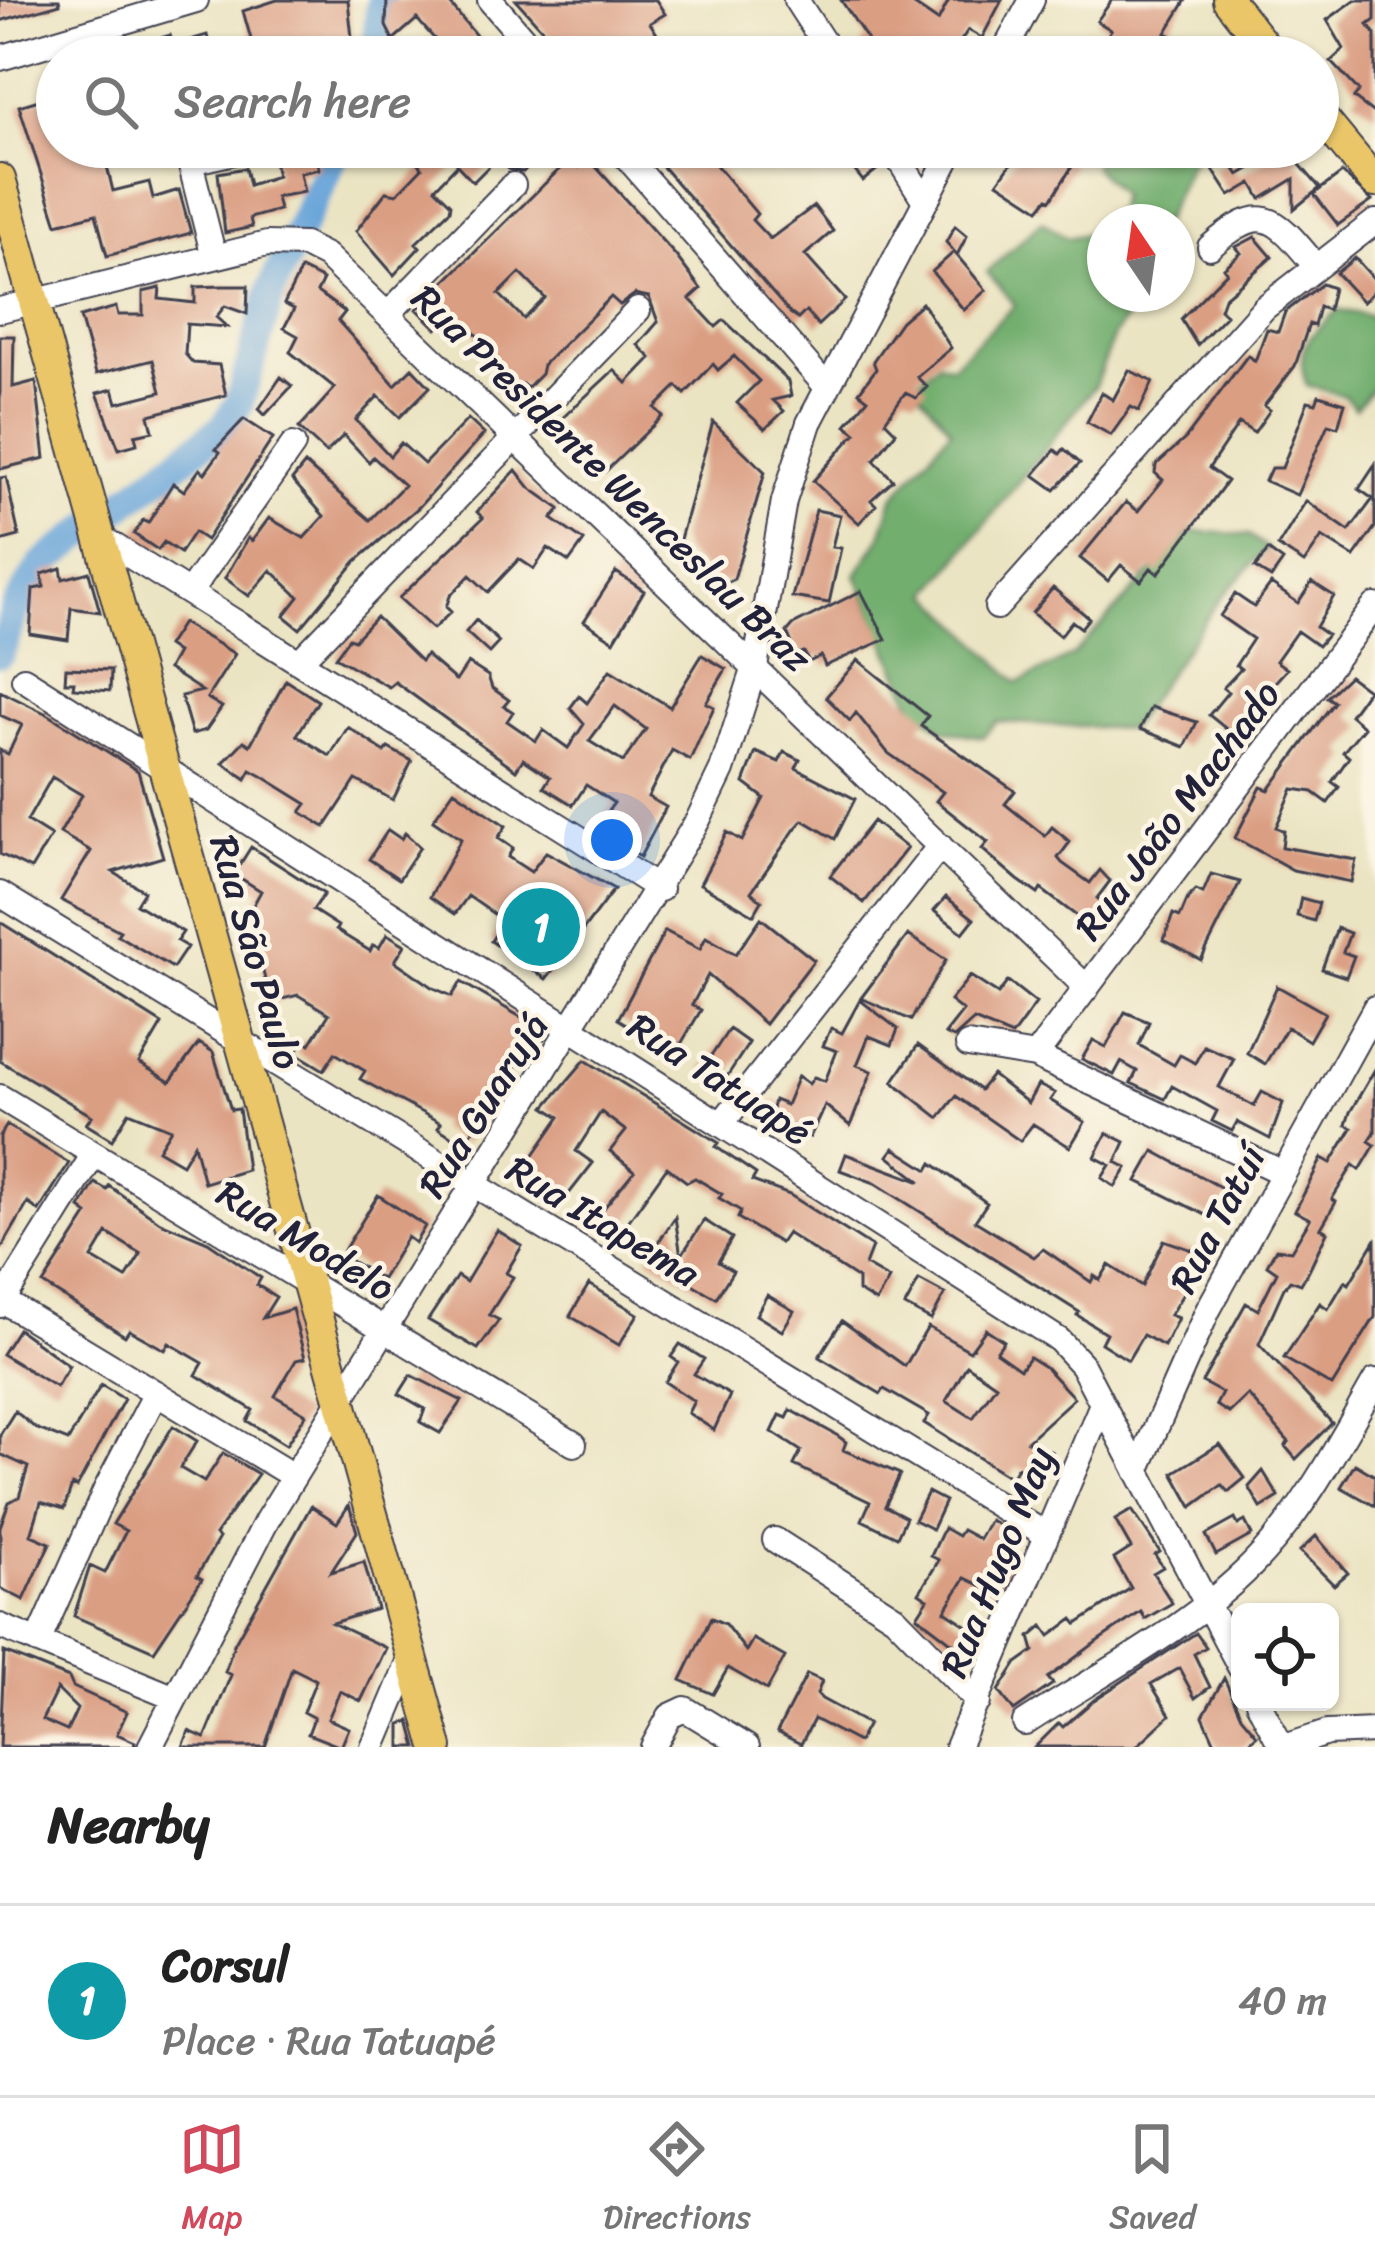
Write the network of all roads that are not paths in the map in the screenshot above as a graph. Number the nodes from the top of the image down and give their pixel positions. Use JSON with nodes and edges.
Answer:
{"nodes":[{"id":1,"x":196,"y":0,"type":"edge"},
{"id":2,"x":490,"y":0,"type":"edge"},
{"id":3,"x":796,"y":0,"type":"edge"},
{"id":4,"x":1032,"y":0,"type":"edge"},
{"id":5,"x":1228,"y":0,"type":"edge"},
{"id":6,"x":74,"y":36,"type":"edge"},
{"id":7,"x":521,"y":36,"type":"edge"},
{"id":8,"x":819,"y":36,"type":"edge"},
{"id":9,"x":1012,"y":36,"type":"edge"},
{"id":10,"x":1257,"y":36,"type":"edge"},
{"id":11,"x":36,"y":47,"type":"edge"},
{"id":12,"x":0,"y":58,"type":"edge"},
{"id":13,"x":1339,"y":133,"type":"edge"},
{"id":14,"x":1370,"y":165,"type":"edge"},
{"id":15,"x":192,"y":168,"type":"edge"},
{"id":16,"x":636,"y":168,"type":"edge"},
{"id":17,"x":904,"y":168,"type":"edge"},
{"id":18,"x":942,"y":168,"type":"edge"},
{"id":19,"x":0,"y":178,"type":"edge"},
{"id":20,"x":513,"y":185,"type":"dead end"},
{"id":21,"x":925,"y":201,"type":"junction"},
{"id":22,"x":1375,"y":222,"type":"edge"},
{"id":23,"x":1210,"y":247,"type":"dead end"},
{"id":24,"x":214,"y":257,"type":"junction"},
{"id":25,"x":1314,"y":264,"type":"junction"},
{"id":26,"x":34,"y":301,"type":"junction"},
{"id":27,"x":0,"y":310,"type":"edge"},
{"id":28,"x":638,"y":310,"type":"dead end"},
{"id":29,"x":389,"y":313,"type":"junction"},
{"id":30,"x":826,"y":386,"type":"junction"},
{"id":31,"x":517,"y":436,"type":"junction"},
{"id":32,"x":292,"y":445,"type":"dead end"},
{"id":33,"x":97,"y":525,"type":"junction"},
{"id":34,"x":189,"y":593,"type":"junction"},
{"id":35,"x":1375,"y":606,"type":"edge"},
{"id":36,"x":998,"y":607,"type":"dead end"},
{"id":37,"x":299,"y":662,"type":"junction"},
{"id":38,"x":755,"y":667,"type":"junction"},
{"id":39,"x":24,"y":679,"type":"dead end"},
{"id":40,"x":164,"y":767,"type":"junction"},
{"id":41,"x":940,"y":846,"type":"junction"},
{"id":42,"x":660,"y":889,"type":"junction"},
{"id":43,"x":0,"y":894,"type":"edge"},
{"id":44,"x":1088,"y":988,"type":"junction"},
{"id":45,"x":1375,"y":1008,"type":"edge"},
{"id":46,"x":574,"y":1028,"type":"junction"},
{"id":47,"x":241,"y":1041,"type":"junction"},
{"id":48,"x":968,"y":1045,"type":"dead end"},
{"id":49,"x":1036,"y":1056,"type":"junction"},
{"id":50,"x":0,"y":1097,"type":"edge"},
{"id":51,"x":722,"y":1123,"type":"junction"},
{"id":52,"x":94,"y":1154,"type":"junction"},
{"id":53,"x":1283,"y":1173,"type":"junction"},
{"id":54,"x":475,"y":1185,"type":"junction"},
{"id":55,"x":308,"y":1283,"type":"junction"},
{"id":56,"x":1,"y":1301,"type":"edge"},
{"id":57,"x":385,"y":1329,"type":"junction"},
{"id":58,"x":1375,"y":1382,"type":"edge"},
{"id":59,"x":156,"y":1393,"type":"junction"},
{"id":60,"x":340,"y":1400,"type":"junction"},
{"id":61,"x":1102,"y":1404,"type":"junction"},
{"id":62,"x":574,"y":1444,"type":"dead end"},
{"id":63,"x":1137,"y":1471,"type":"junction"},
{"id":64,"x":293,"y":1476,"type":"junction"},
{"id":65,"x":1045,"y":1534,"type":"junction"},
{"id":66,"x":775,"y":1540,"type":"dead end"},
{"id":67,"x":1207,"y":1604,"type":"junction"},
{"id":68,"x":0,"y":1626,"type":"edge"},
{"id":69,"x":38,"y":1642,"type":"junction"},
{"id":70,"x":1231,"y":1650,"type":"edge"},
{"id":71,"x":412,"y":1655,"type":"junction"},
{"id":72,"x":175,"y":1698,"type":"junction"},
{"id":73,"x":978,"y":1702,"type":"junction"},
{"id":74,"x":1263,"y":1711,"type":"edge"},
{"id":75,"x":1025,"y":1723,"type":"dead end"},
{"id":76,"x":1375,"y":1731,"type":"edge"},
{"id":77,"x":150,"y":1747,"type":"edge"},
{"id":78,"x":373,"y":1747,"type":"edge"},
{"id":79,"x":437,"y":1747,"type":"edge"},
{"id":80,"x":652,"y":1747,"type":"edge"},
{"id":81,"x":747,"y":1747,"type":"edge"},
{"id":82,"x":957,"y":1747,"type":"edge"},
{"id":83,"x":1283,"y":1747,"type":"edge"}],
"edges":[{"from":1,"to":6,"type":"street"},
{"from":2,"to":7,"type":"street"},
{"from":3,"to":8,"type":"street"},
{"from":4,"to":9,"type":"street"},
{"from":5,"to":10,"type":"main road"},
{"from":11,"to":12,"type":"street"},
{"from":13,"to":14,"type":"main road"},
{"from":15,"to":24,"type":"street"},
{"from":16,"to":30,"type":"street"},
{"from":17,"to":21,"type":"street"},
{"from":18,"to":21,"type":"street","name":"Rua Guarujá"},
{"from":19,"to":26,"type":"main road","name":"Rua São Paulo"},
{"from":20,"to":29,"type":"street"},
{"from":21,"to":30,"type":"street","name":"Rua Guarujá"},
{"from":22,"to":25,"type":"street"},
{"from":23,"to":25,"type":"street"},
{"from":24,"to":26,"type":"street","name":"Rua Presidente Wenceslau Braz"},
{"from":24,"to":29,"type":"street","name":"Rua Presidente Wenceslau Braz"},
{"from":25,"to":36,"type":"street"},
{"from":26,"to":27,"type":"street","name":"Rua Presidente Wenceslau Braz"},
{"from":26,"to":33,"type":"main road","name":"Rua São Paulo"},
{"from":28,"to":31,"type":"street"},
{"from":29,"to":31,"type":"street","name":"Rua Presidente Wenceslau Braz"},
{"from":30,"to":38,"type":"street","name":"Rua Guarujá"},
{"from":31,"to":37,"type":"street"},
{"from":31,"to":38,"type":"street","name":"Rua Presidente Wenceslau Braz"},
{"from":32,"to":34,"type":"street"},
{"from":33,"to":34,"type":"street"},
{"from":33,"to":40,"type":"main road","name":"Rua São Paulo"},
{"from":34,"to":37,"type":"street"},
{"from":35,"to":44,"type":"street","name":"Rua João Machado"},
{"from":37,"to":42,"type":"street"},
{"from":38,"to":41,"type":"street","name":"Rua Presidente Wenceslau Braz"},
{"from":38,"to":42,"type":"street","name":"Rua Guarujá"},
{"from":39,"to":40,"type":"street","name":"Rua Tatuapé"},
{"from":40,"to":46,"type":"street","name":"Rua Tatuapé"},
{"from":40,"to":47,"type":"main road","name":"Rua São Paulo"},
{"from":41,"to":44,"type":"street","name":"Rua Presidente Wenceslau Braz"},
{"from":41,"to":51,"type":"street"},
{"from":42,"to":46,"type":"street","name":"Rua Guarujá"},
{"from":43,"to":47,"type":"street","name":"Rua Itapema"},
{"from":44,"to":49,"type":"street","name":"Rua João Machado"},
{"from":45,"to":53,"type":"street","name":"Rua Tatuí"},
{"from":46,"to":51,"type":"street","name":"Rua Tatuapé"},
{"from":46,"to":54,"type":"street","name":"Rua Guarujá"},
{"from":47,"to":54,"type":"street","name":"Rua Itapema"},
{"from":47,"to":55,"type":"main road","name":"Rua São Paulo"},
{"from":48,"to":49,"type":"street"},
{"from":49,"to":53,"type":"street"},
{"from":50,"to":52,"type":"street","name":"Rua Modelo"},
{"from":51,"to":61,"type":"street","name":"Rua Tatuapé"},
{"from":52,"to":55,"type":"street","name":"Rua Modelo"},
{"from":52,"to":56,"type":"street"},
{"from":53,"to":63,"type":"street","name":"Rua Tatuí"},
{"from":54,"to":57,"type":"street","name":"Rua Guarujá"},
{"from":54,"to":65,"type":"street","name":"Rua Itapema"},
{"from":55,"to":57,"type":"street","name":"Rua Modelo"},
{"from":55,"to":60,"type":"main road","name":"Rua São Paulo"},
{"from":56,"to":59,"type":"street"},
{"from":57,"to":60,"type":"street","name":"Rua Guarujá"},
{"from":57,"to":62,"type":"street","name":"Rua Modelo"},
{"from":58,"to":67,"type":"street"},
{"from":59,"to":64,"type":"street"},
{"from":59,"to":69,"type":"street"},
{"from":60,"to":64,"type":"street","name":"Rua Guarujá"},
{"from":60,"to":71,"type":"main road","name":"Rua São Paulo"},
{"from":61,"to":63,"type":"street","name":"Rua Tatuapé"},
{"from":61,"to":65,"type":"street","name":"Rua Hugo May"},
{"from":63,"to":67,"type":"street","name":"Rua Tatuapé"},
{"from":64,"to":72,"type":"street","name":"Rua Guarujá"},
{"from":65,"to":73,"type":"street","name":"Rua Hugo May"},
{"from":66,"to":73,"type":"street"},
{"from":67,"to":70,"type":"street","name":"Rua Tatuapé"},
{"from":67,"to":75,"type":"street"},
{"from":68,"to":69,"type":"street"},
{"from":69,"to":72,"type":"street"},
{"from":71,"to":78,"type":"street"},
{"from":71,"to":79,"type":"main road","name":"Rua São Paulo"},
{"from":72,"to":77,"type":"street","name":"Rua Guarujá"},
{"from":73,"to":82,"type":"street","name":"Rua Hugo May"},
{"from":74,"to":83,"type":"street"},
{"from":76,"to":83,"type":"street"},
{"from":80,"to":81,"type":"street"}]}
